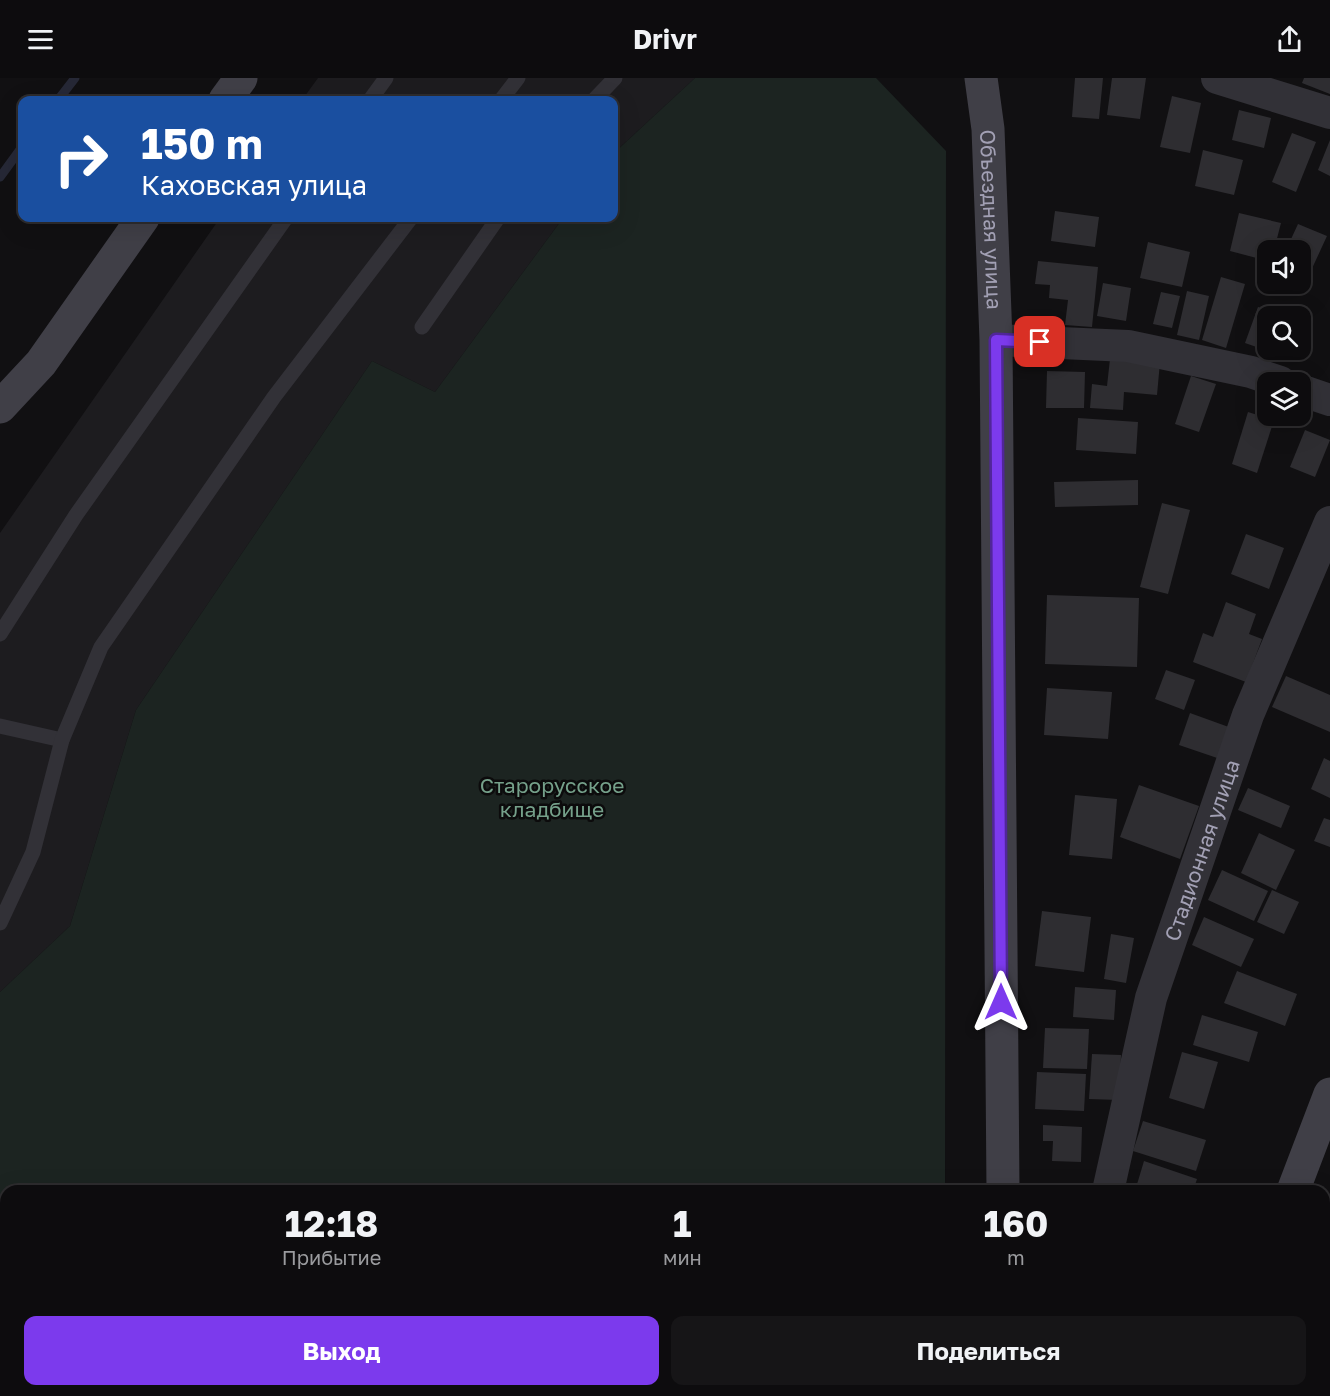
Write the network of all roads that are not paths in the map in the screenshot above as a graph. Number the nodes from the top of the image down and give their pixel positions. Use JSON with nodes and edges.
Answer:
{"nodes":[{"id":1,"x":241,"y":78,"type":"edge"},
{"id":2,"x":386,"y":78,"type":"edge"},
{"id":3,"x":518,"y":78,"type":"edge"},
{"id":4,"x":615,"y":78,"type":"edge"},
{"id":5,"x":981,"y":78,"type":"edge"},
{"id":6,"x":1216,"y":78,"type":"edge"},
{"id":7,"x":228,"y":96,"type":"edge"},
{"id":8,"x":373,"y":96,"type":"edge"},
{"id":9,"x":504,"y":96,"type":"edge"},
{"id":10,"x":598,"y":96,"type":"edge"},
{"id":11,"x":1330,"y":113,"type":"edge"},
{"id":12,"x":140,"y":222,"type":"edge"},
{"id":13,"x":283,"y":222,"type":"edge"},
{"id":14,"x":408,"y":222,"type":"edge"},
{"id":15,"x":495,"y":222,"type":"edge"},
{"id":16,"x":422,"y":327,"type":"dead end"},
{"id":17,"x":996,"y":340,"type":"junction"},
{"id":18,"x":1257,"y":374,"type":"edge"},
{"id":19,"x":1311,"y":394,"type":"edge"},
{"id":20,"x":1330,"y":400,"type":"edge"},
{"id":21,"x":0,"y":407,"type":"edge"},
{"id":22,"x":1330,"y":522,"type":"edge"},
{"id":23,"x":0,"y":634,"type":"edge"},
{"id":24,"x":0,"y":726,"type":"edge"},
{"id":25,"x":62,"y":740,"type":"junction"},
{"id":26,"x":0,"y":923,"type":"edge"},
{"id":27,"x":1330,"y":1094,"type":"edge"},
{"id":28,"x":1003,"y":1185,"type":"edge"},
{"id":29,"x":1109,"y":1185,"type":"edge"},
{"id":30,"x":1295,"y":1185,"type":"edge"}],
"edges":[{"from":1,"to":7,"type":"main road"},
{"from":2,"to":8,"type":"lane"},
{"from":3,"to":9,"type":"lane"},
{"from":4,"to":10,"type":"lane"},
{"from":5,"to":17,"type":"main road","name":"Объездная улица"},
{"from":6,"to":11,"type":"street"},
{"from":12,"to":21,"type":"main road"},
{"from":13,"to":23,"type":"lane"},
{"from":14,"to":25,"type":"lane"},
{"from":15,"to":16,"type":"lane"},
{"from":17,"to":18,"type":"street"},
{"from":17,"to":28,"type":"main road","name":"Объездная улица"},
{"from":19,"to":20,"type":"street"},
{"from":22,"to":29,"type":"street","name":"Стадионная улица"},
{"from":24,"to":25,"type":"lane"},
{"from":25,"to":26,"type":"lane"},
{"from":27,"to":30,"type":"main road"}]}
